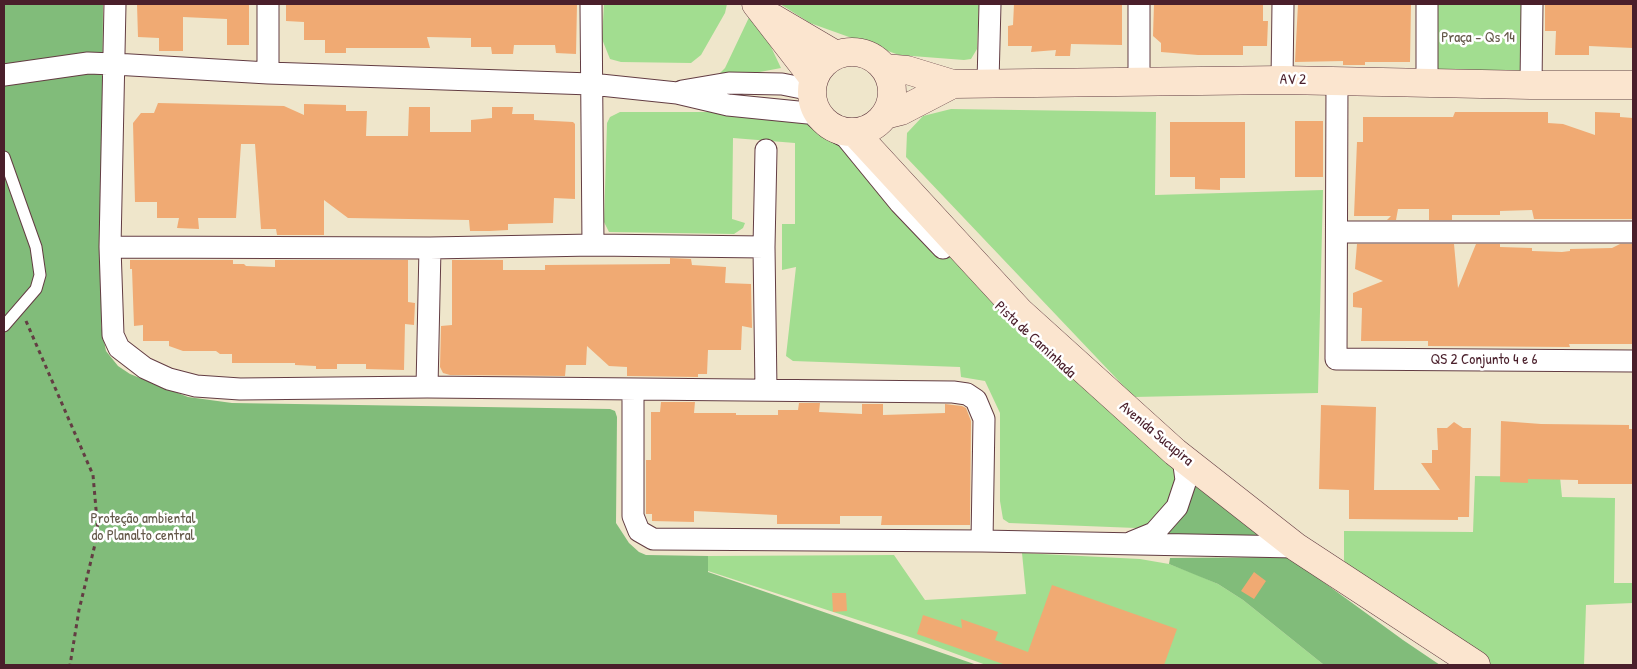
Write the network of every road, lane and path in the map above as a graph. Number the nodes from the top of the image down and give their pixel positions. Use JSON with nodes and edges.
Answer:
{"nodes":[{"id":1,"x":115,"y":4,"type":"edge"},
{"id":2,"x":268,"y":4,"type":"edge"},
{"id":3,"x":591,"y":4,"type":"edge"},
{"id":4,"x":990,"y":4,"type":"edge"},
{"id":5,"x":1140,"y":4,"type":"edge"},
{"id":6,"x":1283,"y":4,"type":"edge"},
{"id":7,"x":1427,"y":4,"type":"edge"},
{"id":8,"x":1532,"y":4,"type":"edge"},
{"id":9,"x":758,"y":8,"type":"edge"},
{"id":10,"x":836,"y":55,"type":"junction"},
{"id":11,"x":114,"y":64,"type":"junction"},
{"id":12,"x":884,"y":68,"type":"junction"},
{"id":13,"x":268,"y":73,"type":"junction"},
{"id":14,"x":4,"y":75,"type":"edge"},
{"id":15,"x":1282,"y":80,"type":"junction"},
{"id":16,"x":1139,"y":81,"type":"junction"},
{"id":17,"x":988,"y":82,"type":"junction"},
{"id":18,"x":1337,"y":82,"type":"junction"},
{"id":19,"x":1426,"y":83,"type":"junction"},
{"id":20,"x":591,"y":84,"type":"junction"},
{"id":21,"x":953,"y":84,"type":"junction"},
{"id":22,"x":1531,"y":85,"type":"junction"},
{"id":23,"x":1633,"y":85,"type":"edge"},
{"id":24,"x":813,"y":99,"type":"junction"},
{"id":25,"x":883,"y":118,"type":"junction"},
{"id":26,"x":855,"y":132,"type":"junction"},
{"id":27,"x":766,"y":150,"type":"dead end"},
{"id":28,"x":875,"y":156,"type":"junction"},
{"id":29,"x":4,"y":157,"type":"edge"},
{"id":30,"x":1337,"y":232,"type":"junction"},
{"id":31,"x":1633,"y":232,"type":"edge"},
{"id":32,"x":593,"y":245,"type":"junction"},
{"id":33,"x":110,"y":247,"type":"junction"},
{"id":34,"x":764,"y":247,"type":"junction"},
{"id":35,"x":430,"y":248,"type":"junction"},
{"id":36,"x":20,"y":309,"type":"junction"},
{"id":37,"x":4,"y":326,"type":"edge"},
{"id":38,"x":1633,"y":361,"type":"edge"},
{"id":39,"x":427,"y":387,"type":"junction"},
{"id":40,"x":633,"y":390,"type":"junction"},
{"id":41,"x":766,"y":390,"type":"junction"},
{"id":42,"x":1185,"y":465,"type":"junction"},
{"id":43,"x":982,"y":541,"type":"junction"},
{"id":44,"x":1125,"y":544,"type":"junction"},
{"id":45,"x":1290,"y":547,"type":"junction"},
{"id":46,"x":70,"y":665,"type":"edge"},
{"id":47,"x":1476,"y":665,"type":"edge"}],
"edges":[{"from":1,"to":11,"type":"street"},
{"from":2,"to":13,"type":"street"},
{"from":3,"to":20,"type":"street"},
{"from":4,"to":17,"type":"street"},
{"from":5,"to":16,"type":"street"},
{"from":6,"to":15,"type":"street"},
{"from":7,"to":19,"type":"street"},
{"from":8,"to":22,"type":"street"},
{"from":9,"to":10,"type":"street"},
{"from":9,"to":24,"type":"street"},
{"from":10,"to":12,"type":"street"},
{"from":10,"to":24,"type":"street"},
{"from":11,"to":13,"type":"street"},
{"from":11,"to":14,"type":"street"},
{"from":11,"to":33,"type":"street"},
{"from":12,"to":21,"type":"street","name":"AV 2"},
{"from":12,"to":25,"type":"street"},
{"from":13,"to":20,"type":"street"},
{"from":15,"to":16,"type":"street","name":"AV 2"},
{"from":15,"to":18,"type":"street","name":"AV 2"},
{"from":16,"to":17,"type":"street","name":"AV 2"},
{"from":17,"to":21,"type":"street","name":"AV 2"},
{"from":18,"to":19,"type":"street","name":"AV 2"},
{"from":18,"to":30,"type":"street"},
{"from":19,"to":22,"type":"street","name":"AV 2"},
{"from":20,"to":24,"type":"street"},
{"from":20,"to":32,"type":"street"},
{"from":21,"to":25,"type":"street","name":"AV 2"},
{"from":22,"to":23,"type":"street","name":"AV 2"},
{"from":24,"to":26,"type":"street"},
{"from":24,"to":42,"type":"street","name":"Pista de Caminhada"},
{"from":25,"to":26,"type":"street"},
{"from":25,"to":28,"type":"street"},
{"from":26,"to":28,"type":"street","name":"Avenida Sucupira"},
{"from":27,"to":34,"type":"street"},
{"from":28,"to":42,"type":"street","name":"Avenida Sucupira"},
{"from":29,"to":36,"type":"lane"},
{"from":30,"to":31,"type":"street"},
{"from":30,"to":38,"type":"street","name":"QS 2 Conjunto 4 e 6"},
{"from":32,"to":34,"type":"street"},
{"from":32,"to":35,"type":"street"},
{"from":33,"to":35,"type":"street"},
{"from":33,"to":39,"type":"street"},
{"from":34,"to":41,"type":"street"},
{"from":35,"to":39,"type":"street"},
{"from":36,"to":37,"type":"lane"},
{"from":36,"to":46,"type":"path"},
{"from":39,"to":40,"type":"street"},
{"from":40,"to":41,"type":"street"},
{"from":40,"to":43,"type":"street"},
{"from":41,"to":43,"type":"street"},
{"from":42,"to":44,"type":"street"},
{"from":42,"to":45,"type":"street","name":"Avenida Sucupira"},
{"from":43,"to":44,"type":"street"},
{"from":44,"to":45,"type":"street"},
{"from":45,"to":47,"type":"street","name":"Avenida Sucupira"}]}
